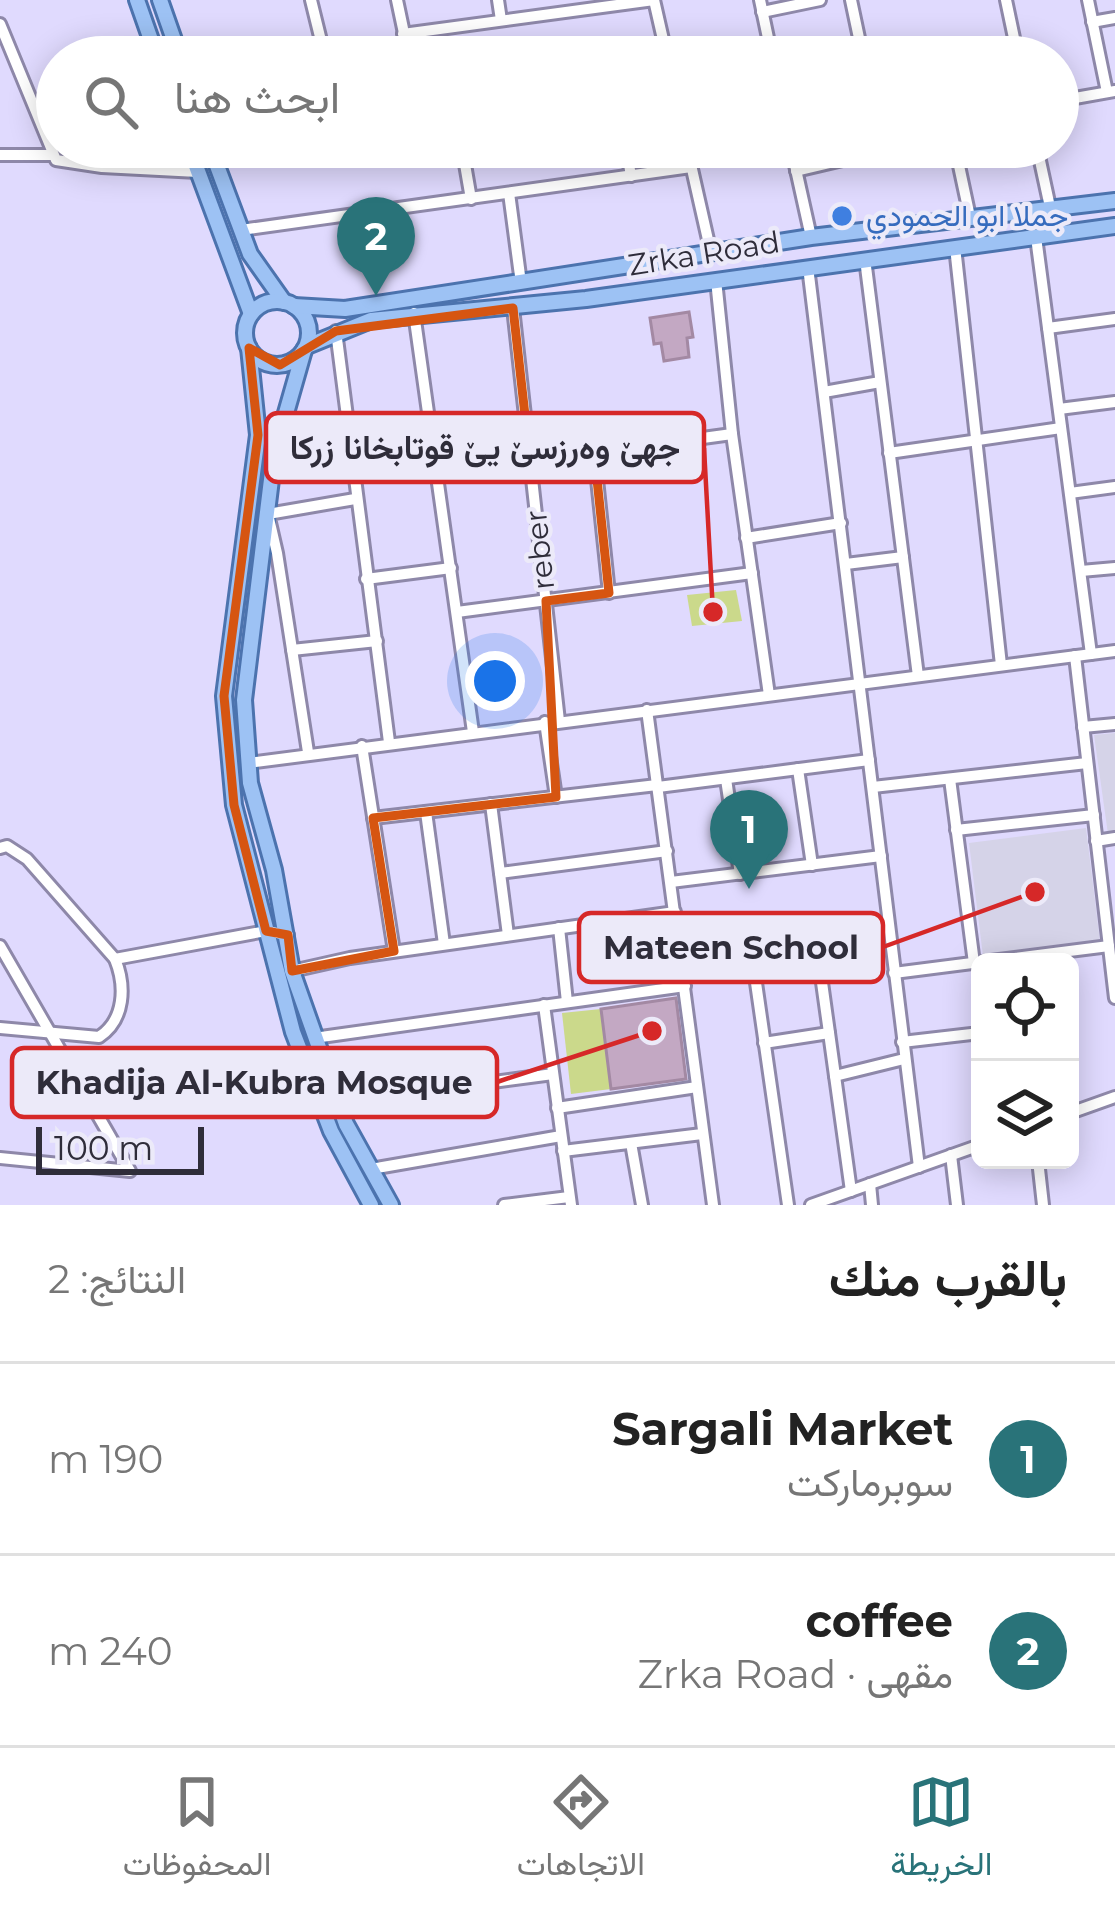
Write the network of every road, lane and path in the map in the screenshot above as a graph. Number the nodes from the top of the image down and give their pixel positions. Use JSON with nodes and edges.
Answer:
{"nodes":[{"id":1,"x":137,"y":0,"type":"edge"},
{"id":2,"x":160,"y":0,"type":"edge"},
{"id":3,"x":311,"y":0,"type":"edge"},
{"id":4,"x":397,"y":0,"type":"edge"},
{"id":5,"x":498,"y":0,"type":"edge"},
{"id":6,"x":654,"y":0,"type":"edge"},
{"id":7,"x":820,"y":0,"type":"edge"},
{"id":8,"x":850,"y":0,"type":"edge"},
{"id":9,"x":1006,"y":0,"type":"edge"},
{"id":10,"x":1088,"y":0,"type":"edge"},
{"id":11,"x":585,"y":5,"type":"edge"},
{"id":12,"x":761,"y":6,"type":"edge"},
{"id":13,"x":1115,"y":18,"type":"edge"},
{"id":14,"x":501,"y":20,"type":"junction"},
{"id":15,"x":1092,"y":22,"type":"junction"},
{"id":16,"x":0,"y":24,"type":"edge"},
{"id":17,"x":404,"y":34,"type":"joint"},
{"id":18,"x":150,"y":36,"type":"edge"},
{"id":19,"x":173,"y":36,"type":"edge"},
{"id":20,"x":320,"y":36,"type":"edge"},
{"id":21,"x":662,"y":36,"type":"edge"},
{"id":22,"x":767,"y":36,"type":"edge"},
{"id":23,"x":858,"y":36,"type":"edge"},
{"id":24,"x":1014,"y":36,"type":"edge"},
{"id":25,"x":0,"y":65,"type":"edge"},
{"id":26,"x":16,"y":67,"type":"junction"},
{"id":27,"x":1111,"y":92,"type":"edge"},
{"id":28,"x":1079,"y":97,"type":"edge"},
{"id":29,"x":36,"y":115,"type":"edge"},
{"id":30,"x":36,"y":154,"type":"edge"},
{"id":31,"x":0,"y":155,"type":"edge"},
{"id":32,"x":121,"y":168,"type":"edge"},
{"id":33,"x":197,"y":168,"type":"edge"},
{"id":34,"x":218,"y":168,"type":"edge"},
{"id":35,"x":466,"y":168,"type":"edge"},
{"id":36,"x":630,"y":168,"type":"edge"},
{"id":37,"x":684,"y":168,"type":"edge"},
{"id":38,"x":691,"y":168,"type":"edge"},
{"id":39,"x":795,"y":168,"type":"edge"},
{"id":40,"x":808,"y":168,"type":"edge"},
{"id":41,"x":959,"y":168,"type":"edge"},
{"id":42,"x":1042,"y":168,"type":"edge"},
{"id":43,"x":796,"y":171,"type":"junction"},
{"id":44,"x":198,"y":172,"type":"junction"},
{"id":45,"x":631,"y":176,"type":"junction"},
{"id":46,"x":509,"y":193,"type":"junction"},
{"id":47,"x":470,"y":200,"type":"junction"},
{"id":48,"x":1115,"y":201,"type":"edge"},
{"id":49,"x":1050,"y":207,"type":"junction"},
{"id":50,"x":970,"y":218,"type":"junction"},
{"id":51,"x":1115,"y":226,"type":"edge"},
{"id":52,"x":241,"y":230,"type":"junction"},
{"id":53,"x":1036,"y":237,"type":"junction"},
{"id":54,"x":811,"y":238,"type":"junction"},
{"id":55,"x":955,"y":247,"type":"junction"},
{"id":56,"x":711,"y":253,"type":"junction"},
{"id":57,"x":865,"y":259,"type":"junction"},
{"id":58,"x":808,"y":267,"type":"junction"},
{"id":59,"x":583,"y":274,"type":"junction"},
{"id":60,"x":716,"y":280,"type":"junction"},
{"id":61,"x":521,"y":283,"type":"junction"},
{"id":62,"x":586,"y":299,"type":"junction"},
{"id":63,"x":289,"y":304,"type":"junction"},
{"id":64,"x":513,"y":308,"type":"junction"},
{"id":65,"x":414,"y":313,"type":"junction"},
{"id":66,"x":251,"y":314,"type":"junction"},
{"id":67,"x":1115,"y":319,"type":"edge"},
{"id":68,"x":1048,"y":328,"type":"junction"},
{"id":69,"x":336,"y":331,"type":"junction"},
{"id":70,"x":249,"y":348,"type":"junction"},
{"id":71,"x":305,"y":348,"type":"junction"},
{"id":72,"x":880,"y":382,"type":"junction"},
{"id":73,"x":824,"y":392,"type":"junction"},
{"id":74,"x":1115,"y":402,"type":"edge"},
{"id":75,"x":1059,"y":409,"type":"junction"},
{"id":76,"x":1061,"y":428,"type":"junction"},
{"id":77,"x":732,"y":434,"type":"junction"},
{"id":78,"x":975,"y":441,"type":"junction"},
{"id":79,"x":594,"y":451,"type":"junction"},
{"id":80,"x":889,"y":453,"type":"junction"},
{"id":81,"x":530,"y":460,"type":"junction"},
{"id":82,"x":439,"y":474,"type":"junction"},
{"id":83,"x":1115,"y":487,"type":"edge"},
{"id":84,"x":1070,"y":493,"type":"junction"},
{"id":85,"x":355,"y":499,"type":"junction"},
{"id":86,"x":268,"y":514,"type":"junction"},
{"id":87,"x":841,"y":523,"type":"junction"},
{"id":88,"x":746,"y":538,"type":"junction"},
{"id":89,"x":903,"y":556,"type":"junction"},
{"id":90,"x":846,"y":564,"type":"junction"},
{"id":91,"x":452,"y":568,"type":"junction"},
{"id":92,"x":1115,"y":568,"type":"edge"},
{"id":93,"x":752,"y":572,"type":"junction"},
{"id":94,"x":1081,"y":572,"type":"junction"},
{"id":95,"x":366,"y":579,"type":"junction"},
{"id":96,"x":609,"y":593,"type":"junction"},
{"id":97,"x":546,"y":601,"type":"junction"},
{"id":98,"x":457,"y":612,"type":"junction"},
{"id":99,"x":376,"y":641,"type":"junction"},
{"id":100,"x":292,"y":650,"type":"junction"},
{"id":101,"x":1115,"y":651,"type":"edge"},
{"id":102,"x":1091,"y":653,"type":"junction"},
{"id":103,"x":1075,"y":656,"type":"junction"},
{"id":104,"x":1001,"y":665,"type":"junction"},
{"id":105,"x":918,"y":676,"type":"junction"},
{"id":106,"x":861,"y":683,"type":"junction"},
{"id":107,"x":769,"y":695,"type":"junction"},
{"id":108,"x":647,"y":710,"type":"junction"},
{"id":109,"x":552,"y":722,"type":"junction"},
{"id":110,"x":1115,"y":724,"type":"edge"},
{"id":111,"x":1083,"y":727,"type":"junction"},
{"id":112,"x":473,"y":732,"type":"junction"},
{"id":113,"x":389,"y":742,"type":"junction"},
{"id":114,"x":362,"y":746,"type":"junction"},
{"id":115,"x":308,"y":752,"type":"junction"},
{"id":116,"x":869,"y":760,"type":"junction"},
{"id":117,"x":248,"y":763,"type":"junction"},
{"id":118,"x":1088,"y":763,"type":"junction"},
{"id":119,"x":799,"y":769,"type":"junction"},
{"id":120,"x":727,"y":779,"type":"junction"},
{"id":121,"x":950,"y":779,"type":"junction"},
{"id":122,"x":658,"y":786,"type":"junction"},
{"id":123,"x":872,"y":788,"type":"junction"},
{"id":124,"x":556,"y":796,"type":"junction"},
{"id":125,"x":491,"y":804,"type":"junction"},
{"id":126,"x":426,"y":812,"type":"junction"},
{"id":127,"x":1094,"y":815,"type":"junction"},
{"id":128,"x":373,"y":818,"type":"junction"},
{"id":129,"x":956,"y":830,"type":"junction"},
{"id":130,"x":1115,"y":838,"type":"edge"},
{"id":131,"x":1096,"y":841,"type":"junction"},
{"id":132,"x":0,"y":848,"type":"edge"},
{"id":133,"x":667,"y":851,"type":"junction"},
{"id":134,"x":881,"y":856,"type":"junction"},
{"id":135,"x":812,"y":865,"type":"junction"},
{"id":136,"x":500,"y":873,"type":"junction"},
{"id":137,"x":740,"y":874,"type":"junction"},
{"id":138,"x":671,"y":883,"type":"junction"},
{"id":139,"x":1110,"y":909,"type":"edge"},
{"id":140,"x":675,"y":912,"type":"junction"},
{"id":141,"x":888,"y":922,"type":"junction"},
{"id":142,"x":559,"y":928,"type":"junction"},
{"id":143,"x":266,"y":931,"type":"junction"},
{"id":144,"x":815,"y":932,"type":"junction"},
{"id":145,"x":288,"y":935,"type":"junction"},
{"id":146,"x":508,"y":935,"type":"junction"},
{"id":147,"x":750,"y":941,"type":"junction"},
{"id":148,"x":444,"y":944,"type":"junction"},
{"id":149,"x":0,"y":946,"type":"edge"},
{"id":150,"x":1109,"y":946,"type":"junction"},
{"id":151,"x":680,"y":951,"type":"junction"},
{"id":152,"x":394,"y":952,"type":"junction"},
{"id":153,"x":977,"y":953,"type":"edge"},
{"id":154,"x":1071,"y":953,"type":"edge"},
{"id":155,"x":115,"y":959,"type":"junction"},
{"id":156,"x":971,"y":963,"type":"edge"},
{"id":157,"x":292,"y":971,"type":"junction"},
{"id":158,"x":894,"y":973,"type":"junction"},
{"id":159,"x":685,"y":986,"type":"junction"},
{"id":160,"x":1115,"y":998,"type":"edge"},
{"id":161,"x":567,"y":1002,"type":"junction"},
{"id":162,"x":544,"y":1005,"type":"junction"},
{"id":163,"x":0,"y":1028,"type":"edge"},
{"id":164,"x":829,"y":1033,"type":"junction"},
{"id":165,"x":971,"y":1034,"type":"edge"},
{"id":166,"x":51,"y":1036,"type":"junction"},
{"id":167,"x":314,"y":1038,"type":"junction"},
{"id":168,"x":902,"y":1042,"type":"junction"},
{"id":169,"x":764,"y":1043,"type":"junction"},
{"id":170,"x":904,"y":1059,"type":"junction"},
{"id":171,"x":553,"y":1074,"type":"junction"},
{"id":172,"x":835,"y":1076,"type":"junction"},
{"id":173,"x":698,"y":1087,"type":"junction"},
{"id":174,"x":1115,"y":1097,"type":"edge"},
{"id":175,"x":338,"y":1102,"type":"junction"},
{"id":176,"x":557,"y":1108,"type":"junction"},
{"id":177,"x":1079,"y":1110,"type":"edge"},
{"id":178,"x":702,"y":1134,"type":"junction"},
{"id":179,"x":561,"y":1136,"type":"junction"},
{"id":180,"x":631,"y":1143,"type":"junction"},
{"id":181,"x":971,"y":1148,"type":"edge"},
{"id":182,"x":563,"y":1151,"type":"junction"},
{"id":183,"x":951,"y":1155,"type":"junction"},
{"id":184,"x":0,"y":1158,"type":"edge"},
{"id":185,"x":919,"y":1167,"type":"junction"},
{"id":186,"x":371,"y":1169,"type":"junction"},
{"id":187,"x":1039,"y":1169,"type":"edge"},
{"id":188,"x":870,"y":1184,"type":"junction"},
{"id":189,"x":851,"y":1191,"type":"junction"},
{"id":190,"x":570,"y":1201,"type":"edge"},
{"id":191,"x":371,"y":1205,"type":"edge"},
{"id":192,"x":391,"y":1205,"type":"edge"},
{"id":193,"x":504,"y":1205,"type":"edge"},
{"id":194,"x":642,"y":1205,"type":"edge"},
{"id":195,"x":712,"y":1205,"type":"edge"},
{"id":196,"x":788,"y":1205,"type":"edge"},
{"id":197,"x":811,"y":1205,"type":"edge"},
{"id":198,"x":872,"y":1205,"type":"edge"},
{"id":199,"x":957,"y":1205,"type":"edge"},
{"id":200,"x":1043,"y":1205,"type":"edge"}],
"edges":[{"from":1,"to":18,"type":"main road"},
{"from":2,"to":19,"type":"main road"},
{"from":3,"to":20,"type":"street"},
{"from":4,"to":17,"type":"street"},
{"from":5,"to":14,"type":"street"},
{"from":6,"to":11,"type":"street"},
{"from":6,"to":21,"type":"street"},
{"from":7,"to":12,"type":"street"},
{"from":8,"to":23,"type":"street"},
{"from":9,"to":24,"type":"street"},
{"from":10,"to":15,"type":"street"},
{"from":11,"to":14,"type":"street"},
{"from":12,"to":22,"type":"street"},
{"from":13,"to":15,"type":"street"},
{"from":14,"to":17,"type":"street"},
{"from":15,"to":27,"type":"street"},
{"from":16,"to":26,"type":"street"},
{"from":25,"to":26,"type":"street"},
{"from":26,"to":29,"type":"street"},
{"from":27,"to":28,"type":"street"},
{"from":30,"to":31,"type":"street"},
{"from":32,"to":44,"type":"street"},
{"from":33,"to":44,"type":"main road"},
{"from":34,"to":52,"type":"main road"},
{"from":35,"to":47,"type":"street"},
{"from":36,"to":45,"type":"street"},
{"from":37,"to":45,"type":"street"},
{"from":38,"to":56,"type":"street"},
{"from":39,"to":43,"type":"street"},
{"from":40,"to":43,"type":"street"},
{"from":41,"to":50,"type":"street"},
{"from":42,"to":49,"type":"street"},
{"from":43,"to":54,"type":"street"},
{"from":44,"to":66,"type":"main road"},
{"from":45,"to":46,"type":"street"},
{"from":46,"to":47,"type":"street"},
{"from":46,"to":61,"type":"street"},
{"from":47,"to":52,"type":"street"},
{"from":48,"to":49,"type":"main road","name":"Zrka Road"},
{"from":49,"to":50,"type":"main road","name":"Zrka Road"},
{"from":50,"to":54,"type":"main road","name":"Zrka Road"},
{"from":51,"to":53,"type":"main road","name":"Zrka Road"},
{"from":52,"to":63,"type":"main road"},
{"from":53,"to":55,"type":"main road","name":"Zrka Road"},
{"from":53,"to":68,"type":"street"},
{"from":54,"to":56,"type":"main road","name":"Zrka Road"},
{"from":55,"to":57,"type":"main road","name":"Zrka Road"},
{"from":55,"to":78,"type":"street"},
{"from":56,"to":59,"type":"main road","name":"Zrka Road"},
{"from":57,"to":58,"type":"main road","name":"Zrka Road"},
{"from":57,"to":72,"type":"street"},
{"from":58,"to":60,"type":"main road","name":"Zrka Road"},
{"from":58,"to":73,"type":"street"},
{"from":59,"to":61,"type":"main road","name":"Zrka Road"},
{"from":59,"to":62,"type":"main road"},
{"from":60,"to":62,"type":"main road","name":"Zrka Road"},
{"from":60,"to":77,"type":"street"},
{"from":61,"to":63,"type":"main road","name":"Zrka Road"},
{"from":62,"to":64,"type":"main road","name":"Zrka Road"},
{"from":63,"to":66,"type":"main road"},
{"from":63,"to":71,"type":"main road"},
{"from":64,"to":65,"type":"main road","name":"Zrka Road"},
{"from":64,"to":81,"type":"street","name":"reber"},
{"from":65,"to":69,"type":"main road","name":"Zrka Road"},
{"from":65,"to":82,"type":"street"},
{"from":66,"to":70,"type":"main road"},
{"from":67,"to":68,"type":"street"},
{"from":68,"to":75,"type":"street"},
{"from":69,"to":71,"type":"main road","name":"Zrka Road"},
{"from":69,"to":85,"type":"street"},
{"from":70,"to":71,"type":"main road"},
{"from":70,"to":143,"type":"main road"},
{"from":71,"to":86,"type":"main road"},
{"from":72,"to":73,"type":"street"},
{"from":72,"to":80,"type":"street"},
{"from":73,"to":87,"type":"street"},
{"from":74,"to":75,"type":"street"},
{"from":75,"to":76,"type":"street"},
{"from":76,"to":78,"type":"street"},
{"from":76,"to":84,"type":"street"},
{"from":77,"to":79,"type":"street"},
{"from":77,"to":88,"type":"street"},
{"from":78,"to":80,"type":"street"},
{"from":78,"to":104,"type":"street"},
{"from":79,"to":81,"type":"street"},
{"from":79,"to":96,"type":"street"},
{"from":80,"to":89,"type":"street"},
{"from":81,"to":82,"type":"street"},
{"from":81,"to":97,"type":"street","name":"reber"},
{"from":82,"to":91,"type":"street"},
{"from":83,"to":84,"type":"street"},
{"from":84,"to":94,"type":"street"},
{"from":85,"to":86,"type":"street"},
{"from":85,"to":95,"type":"street"},
{"from":86,"to":100,"type":"street"},
{"from":86,"to":117,"type":"main road"},
{"from":87,"to":88,"type":"street"},
{"from":87,"to":90,"type":"street"},
{"from":88,"to":93,"type":"street"},
{"from":89,"to":90,"type":"street"},
{"from":89,"to":105,"type":"street"},
{"from":90,"to":106,"type":"street"},
{"from":91,"to":95,"type":"street"},
{"from":91,"to":98,"type":"street"},
{"from":92,"to":94,"type":"street"},
{"from":93,"to":96,"type":"street"},
{"from":93,"to":107,"type":"street"},
{"from":94,"to":102,"type":"street"},
{"from":95,"to":99,"type":"street"},
{"from":96,"to":97,"type":"street"},
{"from":97,"to":98,"type":"street"},
{"from":97,"to":109,"type":"street","name":"reber"},
{"from":98,"to":112,"type":"street"},
{"from":99,"to":100,"type":"street"},
{"from":99,"to":113,"type":"street"},
{"from":100,"to":115,"type":"street"},
{"from":101,"to":102,"type":"street"},
{"from":102,"to":103,"type":"street"},
{"from":103,"to":104,"type":"street"},
{"from":103,"to":111,"type":"street"},
{"from":104,"to":105,"type":"street"},
{"from":105,"to":106,"type":"street"},
{"from":106,"to":107,"type":"street"},
{"from":106,"to":116,"type":"street"},
{"from":107,"to":108,"type":"street"},
{"from":108,"to":109,"type":"street"},
{"from":108,"to":122,"type":"street"},
{"from":109,"to":112,"type":"street"},
{"from":109,"to":124,"type":"street","name":"reber"},
{"from":110,"to":111,"type":"street"},
{"from":111,"to":118,"type":"street"},
{"from":112,"to":113,"type":"street"},
{"from":113,"to":114,"type":"street"},
{"from":114,"to":115,"type":"street"},
{"from":114,"to":128,"type":"street"},
{"from":115,"to":117,"type":"street"},
{"from":116,"to":119,"type":"street"},
{"from":116,"to":123,"type":"street"},
{"from":117,"to":145,"type":"main road"},
{"from":118,"to":121,"type":"street"},
{"from":118,"to":127,"type":"street"},
{"from":119,"to":120,"type":"street"},
{"from":119,"to":135,"type":"street"},
{"from":120,"to":122,"type":"street"},
{"from":120,"to":137,"type":"street"},
{"from":121,"to":123,"type":"street"},
{"from":121,"to":129,"type":"street"},
{"from":122,"to":124,"type":"street"},
{"from":122,"to":133,"type":"street"},
{"from":123,"to":134,"type":"street"},
{"from":124,"to":125,"type":"street"},
{"from":125,"to":126,"type":"street"},
{"from":125,"to":136,"type":"street"},
{"from":126,"to":128,"type":"street"},
{"from":126,"to":148,"type":"street"},
{"from":127,"to":129,"type":"street"},
{"from":127,"to":131,"type":"street"},
{"from":128,"to":152,"type":"street"},
{"from":129,"to":153,"type":"street"},
{"from":130,"to":131,"type":"street"},
{"from":131,"to":139,"type":"street"},
{"from":132,"to":155,"type":"street"},
{"from":133,"to":136,"type":"street"},
{"from":133,"to":138,"type":"street"},
{"from":134,"to":135,"type":"street"},
{"from":134,"to":141,"type":"street"},
{"from":135,"to":137,"type":"street"},
{"from":136,"to":146,"type":"street"},
{"from":137,"to":138,"type":"street"},
{"from":138,"to":140,"type":"street"},
{"from":139,"to":150,"type":"street"},
{"from":140,"to":142,"type":"street"},
{"from":140,"to":151,"type":"street"},
{"from":141,"to":144,"type":"street"},
{"from":141,"to":158,"type":"street"},
{"from":142,"to":146,"type":"street"},
{"from":142,"to":161,"type":"street"},
{"from":143,"to":145,"type":"street"},
{"from":143,"to":155,"type":"street"},
{"from":143,"to":191,"type":"main road"},
{"from":144,"to":147,"type":"street"},
{"from":144,"to":164,"type":"street"},
{"from":145,"to":157,"type":"main road"},
{"from":146,"to":148,"type":"street"},
{"from":147,"to":151,"type":"street"},
{"from":147,"to":169,"type":"street"},
{"from":148,"to":152,"type":"street"},
{"from":149,"to":166,"type":"street"},
{"from":150,"to":154,"type":"street"},
{"from":150,"to":160,"type":"street"},
{"from":151,"to":159,"type":"street"},
{"from":152,"to":157,"type":"street"},
{"from":155,"to":166,"type":"street"},
{"from":156,"to":158,"type":"street"},
{"from":157,"to":167,"type":"main road"},
{"from":158,"to":168,"type":"street"},
{"from":159,"to":161,"type":"street"},
{"from":159,"to":173,"type":"street"},
{"from":161,"to":162,"type":"street"},
{"from":162,"to":167,"type":"street"},
{"from":162,"to":171,"type":"street"},
{"from":163,"to":166,"type":"street"},
{"from":164,"to":169,"type":"street"},
{"from":164,"to":172,"type":"street"},
{"from":165,"to":168,"type":"street"},
{"from":166,"to":184,"type":"street"},
{"from":167,"to":175,"type":"main road"},
{"from":168,"to":170,"type":"street"},
{"from":169,"to":196,"type":"street"},
{"from":170,"to":172,"type":"street"},
{"from":170,"to":185,"type":"street"},
{"from":171,"to":175,"type":"street"},
{"from":171,"to":176,"type":"street"},
{"from":172,"to":189,"type":"street"},
{"from":173,"to":176,"type":"street"},
{"from":173,"to":178,"type":"street"},
{"from":174,"to":177,"type":"street"},
{"from":175,"to":186,"type":"main road"},
{"from":176,"to":179,"type":"street"},
{"from":178,"to":180,"type":"street"},
{"from":178,"to":195,"type":"street"},
{"from":179,"to":182,"type":"street"},
{"from":179,"to":186,"type":"street"},
{"from":180,"to":182,"type":"street"},
{"from":180,"to":194,"type":"street"},
{"from":181,"to":183,"type":"street"},
{"from":182,"to":190,"type":"street"},
{"from":183,"to":185,"type":"street"},
{"from":183,"to":199,"type":"street"},
{"from":185,"to":188,"type":"street"},
{"from":186,"to":192,"type":"main road"},
{"from":187,"to":200,"type":"street"},
{"from":188,"to":189,"type":"street"},
{"from":188,"to":198,"type":"street"},
{"from":189,"to":197,"type":"street"},
{"from":190,"to":193,"type":"street"}]}
